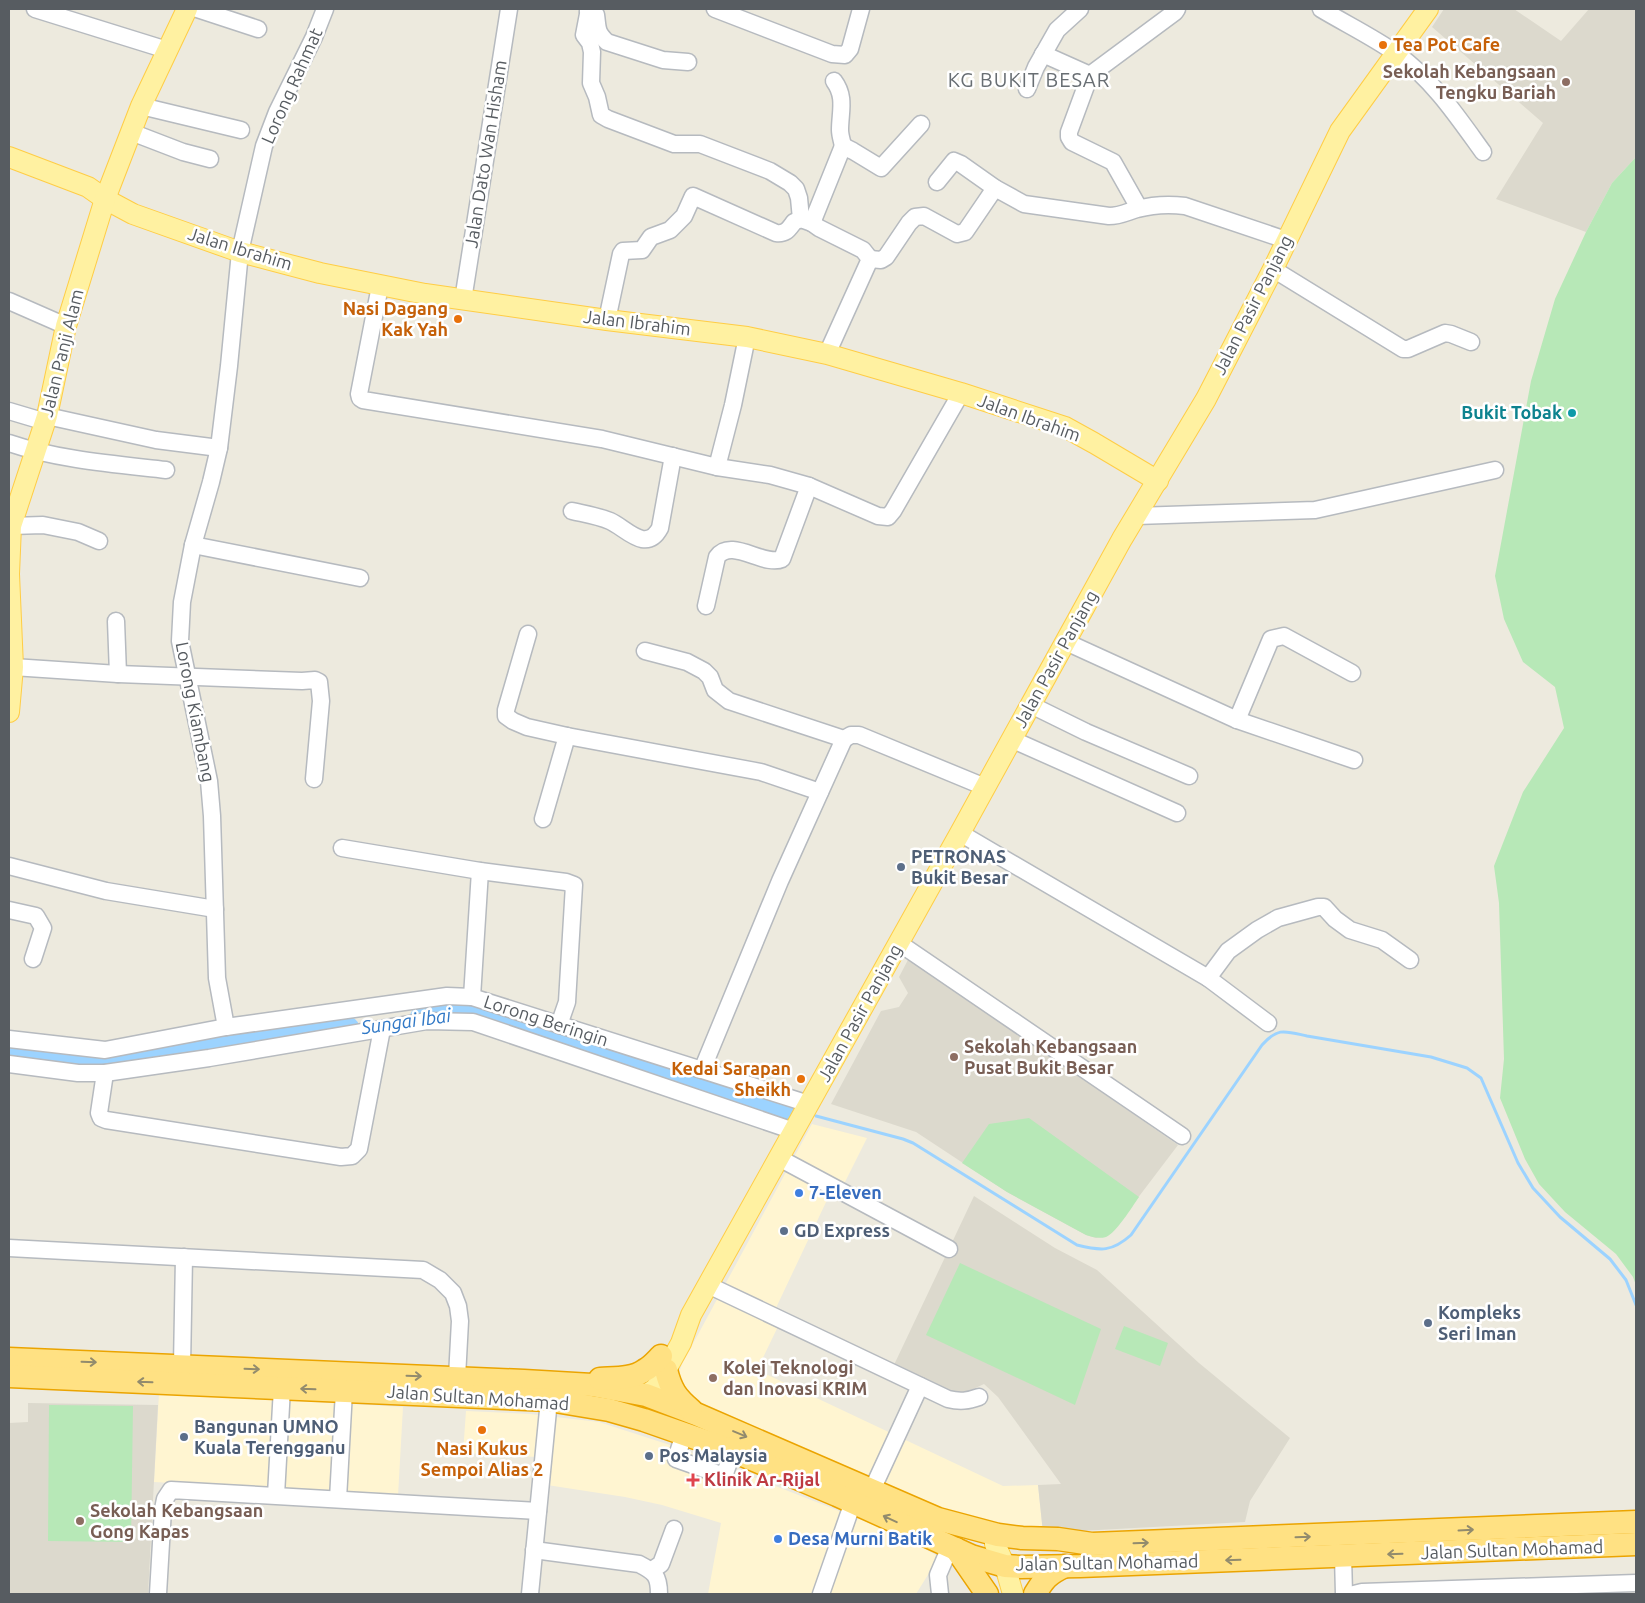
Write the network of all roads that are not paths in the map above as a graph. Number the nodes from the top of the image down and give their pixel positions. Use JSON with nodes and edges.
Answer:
{"nodes":[{"id":1,"x":187,"y":9,"type":"edge"},
{"id":2,"x":197,"y":9,"type":"edge"},
{"id":3,"x":325,"y":9,"type":"edge"},
{"id":4,"x":509,"y":9,"type":"edge"},
{"id":5,"x":715,"y":9,"type":"edge"},
{"id":6,"x":861,"y":9,"type":"edge"},
{"id":7,"x":1080,"y":9,"type":"edge"},
{"id":8,"x":1177,"y":9,"type":"edge"},
{"id":9,"x":1321,"y":9,"type":"edge"},
{"id":10,"x":1428,"y":9,"type":"edge"},
{"id":11,"x":43,"y":10,"type":"edge"},
{"id":12,"x":588,"y":10,"type":"edge"},
{"id":13,"x":258,"y":29,"type":"dead end"},
{"id":14,"x":167,"y":50,"type":"junction"},
{"id":15,"x":1042,"y":54,"type":"junction"},
{"id":16,"x":1397,"y":54,"type":"junction"},
{"id":17,"x":688,"y":62,"type":"dead end"},
{"id":18,"x":1090,"y":75,"type":"junction"},
{"id":19,"x":834,"y":82,"type":"dead end"},
{"id":20,"x":1027,"y":89,"type":"dead end"},
{"id":21,"x":141,"y":106,"type":"junction"},
{"id":22,"x":921,"y":124,"type":"dead end"},
{"id":23,"x":241,"y":130,"type":"dead end"},
{"id":24,"x":131,"y":132,"type":"junction"},
{"id":25,"x":843,"y":146,"type":"junction"},
{"id":26,"x":1483,"y":152,"type":"dead end"},
{"id":27,"x":9,"y":157,"type":"edge"},
{"id":28,"x":210,"y":159,"type":"dead end"},
{"id":29,"x":937,"y":182,"type":"dead end"},
{"id":30,"x":995,"y":188,"type":"junction"},
{"id":31,"x":105,"y":199,"type":"junction"},
{"id":32,"x":1139,"y":208,"type":"junction"},
{"id":33,"x":807,"y":222,"type":"junction"},
{"id":34,"x":1286,"y":240,"type":"junction"},
{"id":35,"x":240,"y":252,"type":"junction"},
{"id":36,"x":870,"y":259,"type":"junction"},
{"id":37,"x":1274,"y":269,"type":"junction"},
{"id":38,"x":380,"y":286,"type":"junction"},
{"id":39,"x":463,"y":300,"type":"junction"},
{"id":40,"x":9,"y":301,"type":"edge"},
{"id":41,"x":607,"y":320,"type":"junction"},
{"id":42,"x":66,"y":326,"type":"junction"},
{"id":43,"x":747,"y":337,"type":"junction"},
{"id":44,"x":1472,"y":342,"type":"dead end"},
{"id":45,"x":828,"y":354,"type":"junction"},
{"id":46,"x":961,"y":393,"type":"junction"},
{"id":47,"x":9,"y":411,"type":"edge"},
{"id":48,"x":46,"y":419,"type":"junction"},
{"id":49,"x":9,"y":443,"type":"edge"},
{"id":50,"x":219,"y":448,"type":"junction"},
{"id":51,"x":36,"y":452,"type":"junction"},
{"id":52,"x":673,"y":456,"type":"junction"},
{"id":53,"x":717,"y":467,"type":"junction"},
{"id":54,"x":166,"y":470,"type":"dead end"},
{"id":55,"x":1495,"y":470,"type":"dead end"},
{"id":56,"x":1158,"y":481,"type":"junction"},
{"id":57,"x":809,"y":486,"type":"junction"},
{"id":58,"x":572,"y":511,"type":"dead end"},
{"id":59,"x":1136,"y":516,"type":"junction"},
{"id":60,"x":11,"y":526,"type":"junction"},
{"id":61,"x":99,"y":541,"type":"dead end"},
{"id":62,"x":193,"y":545,"type":"junction"},
{"id":63,"x":9,"y":574,"type":"edge"},
{"id":64,"x":360,"y":578,"type":"dead end"},
{"id":65,"x":706,"y":606,"type":"dead end"},
{"id":66,"x":116,"y":621,"type":"dead end"},
{"id":67,"x":528,"y":634,"type":"dead end"},
{"id":68,"x":1066,"y":642,"type":"junction"},
{"id":69,"x":645,"y":651,"type":"dead end"},
{"id":70,"x":13,"y":667,"type":"junction"},
{"id":71,"x":1352,"y":673,"type":"dead end"},
{"id":72,"x":118,"y":674,"type":"junction"},
{"id":73,"x":186,"y":677,"type":"junction"},
{"id":74,"x":1031,"y":705,"type":"junction"},
{"id":75,"x":9,"y":712,"type":"edge"},
{"id":76,"x":1237,"y":720,"type":"junction"},
{"id":77,"x":567,"y":736,"type":"junction"},
{"id":78,"x":844,"y":738,"type":"junction"},
{"id":79,"x":1011,"y":739,"type":"junction"},
{"id":80,"x":1354,"y":760,"type":"dead end"},
{"id":81,"x":1189,"y":776,"type":"dead end"},
{"id":82,"x":314,"y":779,"type":"dead end"},
{"id":83,"x":986,"y":787,"type":"junction"},
{"id":84,"x":820,"y":792,"type":"junction"},
{"id":85,"x":1176,"y":813,"type":"dead end"},
{"id":86,"x":543,"y":819,"type":"dead end"},
{"id":87,"x":960,"y":833,"type":"junction"},
{"id":88,"x":342,"y":848,"type":"dead end"},
{"id":89,"x":9,"y":866,"type":"edge"},
{"id":90,"x":480,"y":871,"type":"junction"},
{"id":91,"x":215,"y":909,"type":"junction"},
{"id":92,"x":9,"y":910,"type":"edge"},
{"id":93,"x":899,"y":943,"type":"junction"},
{"id":94,"x":33,"y":959,"type":"dead end"},
{"id":95,"x":1410,"y":960,"type":"dead end"},
{"id":96,"x":1208,"y":978,"type":"junction"},
{"id":97,"x":472,"y":997,"type":"junction"},
{"id":98,"x":1268,"y":1023,"type":"dead end"},
{"id":99,"x":559,"y":1024,"type":"junction"},
{"id":100,"x":226,"y":1027,"type":"junction"},
{"id":101,"x":382,"y":1029,"type":"junction"},
{"id":102,"x":9,"y":1039,"type":"edge"},
{"id":103,"x":206,"y":1046,"type":"junction"},
{"id":104,"x":9,"y":1064,"type":"edge"},
{"id":105,"x":702,"y":1070,"type":"junction"},
{"id":106,"x":105,"y":1073,"type":"junction"},
{"id":107,"x":809,"y":1104,"type":"junction"},
{"id":108,"x":794,"y":1131,"type":"junction"},
{"id":109,"x":1182,"y":1136,"type":"dead end"},
{"id":110,"x":779,"y":1158,"type":"junction"},
{"id":111,"x":9,"y":1248,"type":"edge"},
{"id":112,"x":949,"y":1249,"type":"dead end"},
{"id":113,"x":184,"y":1257,"type":"junction"},
{"id":114,"x":708,"y":1285,"type":"junction"},
{"id":115,"x":9,"y":1359,"type":"edge"},
{"id":116,"x":663,"y":1363,"type":"junction"},
{"id":117,"x":182,"y":1366,"type":"junction"},
{"id":118,"x":9,"y":1376,"type":"edge"},
{"id":119,"x":457,"y":1378,"type":"junction"},
{"id":120,"x":524,"y":1381,"type":"junction"},
{"id":121,"x":920,"y":1386,"type":"junction"},
{"id":122,"x":282,"y":1388,"type":"junction"},
{"id":123,"x":344,"y":1391,"type":"junction"},
{"id":124,"x":646,"y":1395,"type":"junction"},
{"id":125,"x":979,"y":1397,"type":"dead end"},
{"id":126,"x":549,"y":1400,"type":"junction"},
{"id":127,"x":696,"y":1414,"type":"junction"},
{"id":128,"x":733,"y":1451,"type":"junction"},
{"id":129,"x":276,"y":1496,"type":"junction"},
{"id":130,"x":862,"y":1496,"type":"junction"},
{"id":131,"x":338,"y":1499,"type":"junction"},
{"id":132,"x":538,"y":1511,"type":"junction"},
{"id":133,"x":938,"y":1519,"type":"junction"},
{"id":134,"x":1636,"y":1522,"type":"edge"},
{"id":135,"x":674,"y":1529,"type":"dead end"},
{"id":136,"x":1092,"y":1544,"type":"junction"},
{"id":137,"x":1636,"y":1544,"type":"edge"},
{"id":138,"x":953,"y":1548,"type":"junction"},
{"id":139,"x":534,"y":1550,"type":"junction"},
{"id":140,"x":1343,"y":1556,"type":"junction"},
{"id":141,"x":998,"y":1557,"type":"junction"},
{"id":142,"x":1065,"y":1566,"type":"junction"},
{"id":143,"x":652,"y":1570,"type":"junction"},
{"id":144,"x":1636,"y":1583,"type":"edge"},
{"id":145,"x":158,"y":1594,"type":"edge"},
{"id":146,"x":530,"y":1594,"type":"edge"},
{"id":147,"x":659,"y":1594,"type":"edge"},
{"id":148,"x":821,"y":1594,"type":"edge"},
{"id":149,"x":940,"y":1594,"type":"edge"},
{"id":150,"x":987,"y":1594,"type":"edge"},
{"id":151,"x":1003,"y":1594,"type":"edge"},
{"id":152,"x":1013,"y":1594,"type":"edge"},
{"id":153,"x":1034,"y":1594,"type":"edge"},
{"id":154,"x":1344,"y":1594,"type":"edge"},
{"id":155,"x":1354,"y":1594,"type":"edge"}],
"edges":[{"from":1,"to":14,"type":"main road","name":"Jalan Panji Alam"},
{"from":2,"to":13,"type":"street"},
{"from":3,"to":35,"type":"street","name":"Lorong Rahmat"},
{"from":4,"to":39,"type":"street","name":"Jalan Dato Wan Hisham"},
{"from":5,"to":6,"type":"street"},
{"from":7,"to":15,"type":"street"},
{"from":8,"to":18,"type":"street"},
{"from":9,"to":16,"type":"street"},
{"from":10,"to":16,"type":"main road","name":"Jalan Pasir Panjang"},
{"from":11,"to":14,"type":"street"},
{"from":12,"to":17,"type":"street"},
{"from":12,"to":33,"type":"street"},
{"from":14,"to":21,"type":"main road","name":"Jalan Panji Alam"},
{"from":15,"to":18,"type":"street"},
{"from":15,"to":20,"type":"street"},
{"from":16,"to":26,"type":"street"},
{"from":16,"to":34,"type":"main road","name":"Jalan Pasir Panjang"},
{"from":18,"to":32,"type":"street"},
{"from":19,"to":25,"type":"street"},
{"from":21,"to":23,"type":"street"},
{"from":21,"to":24,"type":"main road","name":"Jalan Panji Alam"},
{"from":22,"to":25,"type":"street"},
{"from":24,"to":28,"type":"street"},
{"from":24,"to":31,"type":"main road","name":"Jalan Panji Alam"},
{"from":25,"to":33,"type":"street"},
{"from":27,"to":31,"type":"main road","name":"Jalan Ibrahim"},
{"from":29,"to":30,"type":"street"},
{"from":30,"to":32,"type":"street"},
{"from":30,"to":36,"type":"street"},
{"from":31,"to":35,"type":"main road","name":"Jalan Ibrahim"},
{"from":31,"to":42,"type":"main road","name":"Jalan Panji Alam"},
{"from":32,"to":34,"type":"street"},
{"from":33,"to":36,"type":"street"},
{"from":33,"to":41,"type":"street"},
{"from":34,"to":37,"type":"main road","name":"Jalan Pasir Panjang"},
{"from":35,"to":38,"type":"main road","name":"Jalan Ibrahim"},
{"from":35,"to":50,"type":"street","name":"Lorong Kiambang"},
{"from":36,"to":45,"type":"street"},
{"from":37,"to":44,"type":"street"},
{"from":37,"to":56,"type":"main road","name":"Jalan Pasir Panjang"},
{"from":38,"to":39,"type":"main road","name":"Jalan Ibrahim"},
{"from":38,"to":52,"type":"street"},
{"from":39,"to":41,"type":"main road","name":"Jalan Ibrahim"},
{"from":40,"to":42,"type":"street"},
{"from":41,"to":43,"type":"main road","name":"Jalan Ibrahim"},
{"from":42,"to":48,"type":"main road","name":"Jalan Panji Alam"},
{"from":43,"to":45,"type":"main road","name":"Jalan Ibrahim"},
{"from":43,"to":53,"type":"street"},
{"from":45,"to":46,"type":"main road","name":"Jalan Ibrahim"},
{"from":46,"to":56,"type":"main road","name":"Jalan Ibrahim"},
{"from":46,"to":57,"type":"street"},
{"from":47,"to":48,"type":"street"},
{"from":48,"to":50,"type":"street"},
{"from":48,"to":51,"type":"main road","name":"Jalan Panji Alam"},
{"from":49,"to":51,"type":"street"},
{"from":50,"to":62,"type":"street","name":"Lorong Kiambang"},
{"from":51,"to":54,"type":"street"},
{"from":51,"to":60,"type":"main road","name":"Jalan Panji Alam"},
{"from":52,"to":53,"type":"street"},
{"from":52,"to":58,"type":"street"},
{"from":53,"to":57,"type":"street"},
{"from":55,"to":59,"type":"street"},
{"from":56,"to":59,"type":"main road","name":"Jalan Pasir Panjang"},
{"from":57,"to":65,"type":"street"},
{"from":59,"to":68,"type":"main road","name":"Jalan Pasir Panjang"},
{"from":60,"to":61,"type":"street"},
{"from":60,"to":63,"type":"main road","name":"Jalan Panji Alam"},
{"from":62,"to":64,"type":"street"},
{"from":62,"to":73,"type":"street","name":"Lorong Kiambang"},
{"from":63,"to":70,"type":"main road","name":"Jalan Panji Alam"},
{"from":66,"to":72,"type":"street"},
{"from":67,"to":77,"type":"street"},
{"from":68,"to":74,"type":"main road","name":"Jalan Pasir Panjang"},
{"from":68,"to":76,"type":"street"},
{"from":69,"to":78,"type":"street"},
{"from":70,"to":72,"type":"street"},
{"from":70,"to":75,"type":"main road","name":"Jalan Panji Alam"},
{"from":71,"to":76,"type":"street"},
{"from":72,"to":73,"type":"street"},
{"from":73,"to":82,"type":"street"},
{"from":73,"to":91,"type":"street","name":"Lorong Kiambang"},
{"from":74,"to":79,"type":"main road","name":"Jalan Pasir Panjang"},
{"from":74,"to":81,"type":"street"},
{"from":76,"to":80,"type":"street"},
{"from":77,"to":84,"type":"street"},
{"from":77,"to":86,"type":"street"},
{"from":78,"to":83,"type":"street"},
{"from":78,"to":84,"type":"street"},
{"from":79,"to":83,"type":"main road","name":"Jalan Pasir Panjang"},
{"from":79,"to":85,"type":"street"},
{"from":83,"to":87,"type":"main road","name":"Jalan Pasir Panjang"},
{"from":84,"to":105,"type":"street"},
{"from":87,"to":93,"type":"main road","name":"Jalan Pasir Panjang"},
{"from":87,"to":96,"type":"street"},
{"from":88,"to":90,"type":"street"},
{"from":89,"to":91,"type":"street"},
{"from":90,"to":97,"type":"street"},
{"from":90,"to":99,"type":"street"},
{"from":91,"to":100,"type":"street","name":"Lorong Kiambang"},
{"from":92,"to":94,"type":"street"},
{"from":93,"to":107,"type":"main road","name":"Jalan Pasir Panjang"},
{"from":93,"to":109,"type":"street"},
{"from":95,"to":96,"type":"street"},
{"from":96,"to":98,"type":"street"},
{"from":97,"to":99,"type":"street","name":"Lorong Beringin"},
{"from":97,"to":100,"type":"street","name":"Lorong Beringin"},
{"from":99,"to":105,"type":"street","name":"Lorong Beringin"},
{"from":100,"to":103,"type":"street","name":"Lorong Beringin"},
{"from":101,"to":103,"type":"street"},
{"from":101,"to":106,"type":"street"},
{"from":101,"to":108,"type":"street"},
{"from":102,"to":103,"type":"street","name":"Lorong Beringin"},
{"from":103,"to":106,"type":"street"},
{"from":104,"to":106,"type":"street"},
{"from":105,"to":107,"type":"street","name":"Lorong Beringin"},
{"from":107,"to":108,"type":"main road","name":"Jalan Pasir Panjang"},
{"from":108,"to":110,"type":"main road","name":"Jalan Pasir Panjang"},
{"from":110,"to":112,"type":"street"},
{"from":110,"to":114,"type":"main road","name":"Jalan Pasir Panjang"},
{"from":111,"to":113,"type":"street"},
{"from":113,"to":117,"type":"street"},
{"from":113,"to":119,"type":"street"},
{"from":114,"to":116,"type":"main road","name":"Jalan Pasir Panjang"},
{"from":114,"to":121,"type":"street"},
{"from":115,"to":117,"type":"highway","name":"Jalan Sultan Mohamad","one_way":true},
{"from":116,"to":120,"type":"highway"},
{"from":116,"to":124,"type":"main road","name":"Jalan Pasir Panjang"},
{"from":116,"to":127,"type":"highway"},
{"from":117,"to":119,"type":"highway","name":"Jalan Sultan Mohamad","one_way":true},
{"from":122,"to":118,"type":"highway","name":"Jalan Sultan Mohamad","one_way":true},
{"from":119,"to":120,"type":"highway","name":"Jalan Sultan Mohamad"},
{"from":120,"to":124,"type":"highway","name":"Jalan Sultan Mohamad"},
{"from":121,"to":125,"type":"street"},
{"from":121,"to":130,"type":"street"},
{"from":123,"to":122,"type":"highway","name":"Jalan Sultan Mohamad","one_way":true},
{"from":122,"to":129,"type":"street"},
{"from":123,"to":126,"type":"highway","name":"Jalan Sultan Mohamad"},
{"from":123,"to":131,"type":"street"},
{"from":124,"to":126,"type":"highway"},
{"from":124,"to":127,"type":"highway","name":"Jalan Sultan Mohamad"},
{"from":124,"to":128,"type":"highway"},
{"from":126,"to":128,"type":"highway","name":"Jalan Sultan Mohamad"},
{"from":126,"to":132,"type":"street"},
{"from":127,"to":130,"type":"highway","name":"Jalan Sultan Mohamad","one_way":true},
{"from":128,"to":130,"type":"highway","name":"Jalan Sultan Mohamad"},
{"from":129,"to":131,"type":"street"},
{"from":129,"to":145,"type":"street"},
{"from":130,"to":133,"type":"highway","name":"Jalan Sultan Mohamad"},
{"from":138,"to":130,"type":"highway","name":"Jalan Sultan Mohamad","one_way":true},
{"from":130,"to":148,"type":"street"},
{"from":131,"to":132,"type":"street"},
{"from":132,"to":139,"type":"street"},
{"from":133,"to":136,"type":"highway","name":"Jalan Sultan Mohamad"},
{"from":133,"to":141,"type":"highway"},
{"from":136,"to":134,"type":"highway","name":"Jalan Sultan Mohamad","one_way":true},
{"from":135,"to":143,"type":"street"},
{"from":136,"to":141,"type":"highway"},
{"from":137,"to":140,"type":"highway","name":"Jalan Sultan Mohamad","one_way":true},
{"from":138,"to":141,"type":"highway","name":"Jalan Sultan Mohamad"},
{"from":138,"to":149,"type":"street"},
{"from":138,"to":150,"type":"highway"},
{"from":139,"to":143,"type":"street"},
{"from":139,"to":146,"type":"street"},
{"from":140,"to":142,"type":"highway","name":"Jalan Sultan Mohamad","one_way":true},
{"from":140,"to":154,"type":"street"},
{"from":141,"to":142,"type":"highway","name":"Jalan Sultan Mohamad"},
{"from":141,"to":151,"type":"main road"},
{"from":141,"to":152,"type":"main road"},
{"from":142,"to":153,"type":"highway"},
{"from":143,"to":147,"type":"street"},
{"from":144,"to":155,"type":"street"}]}
